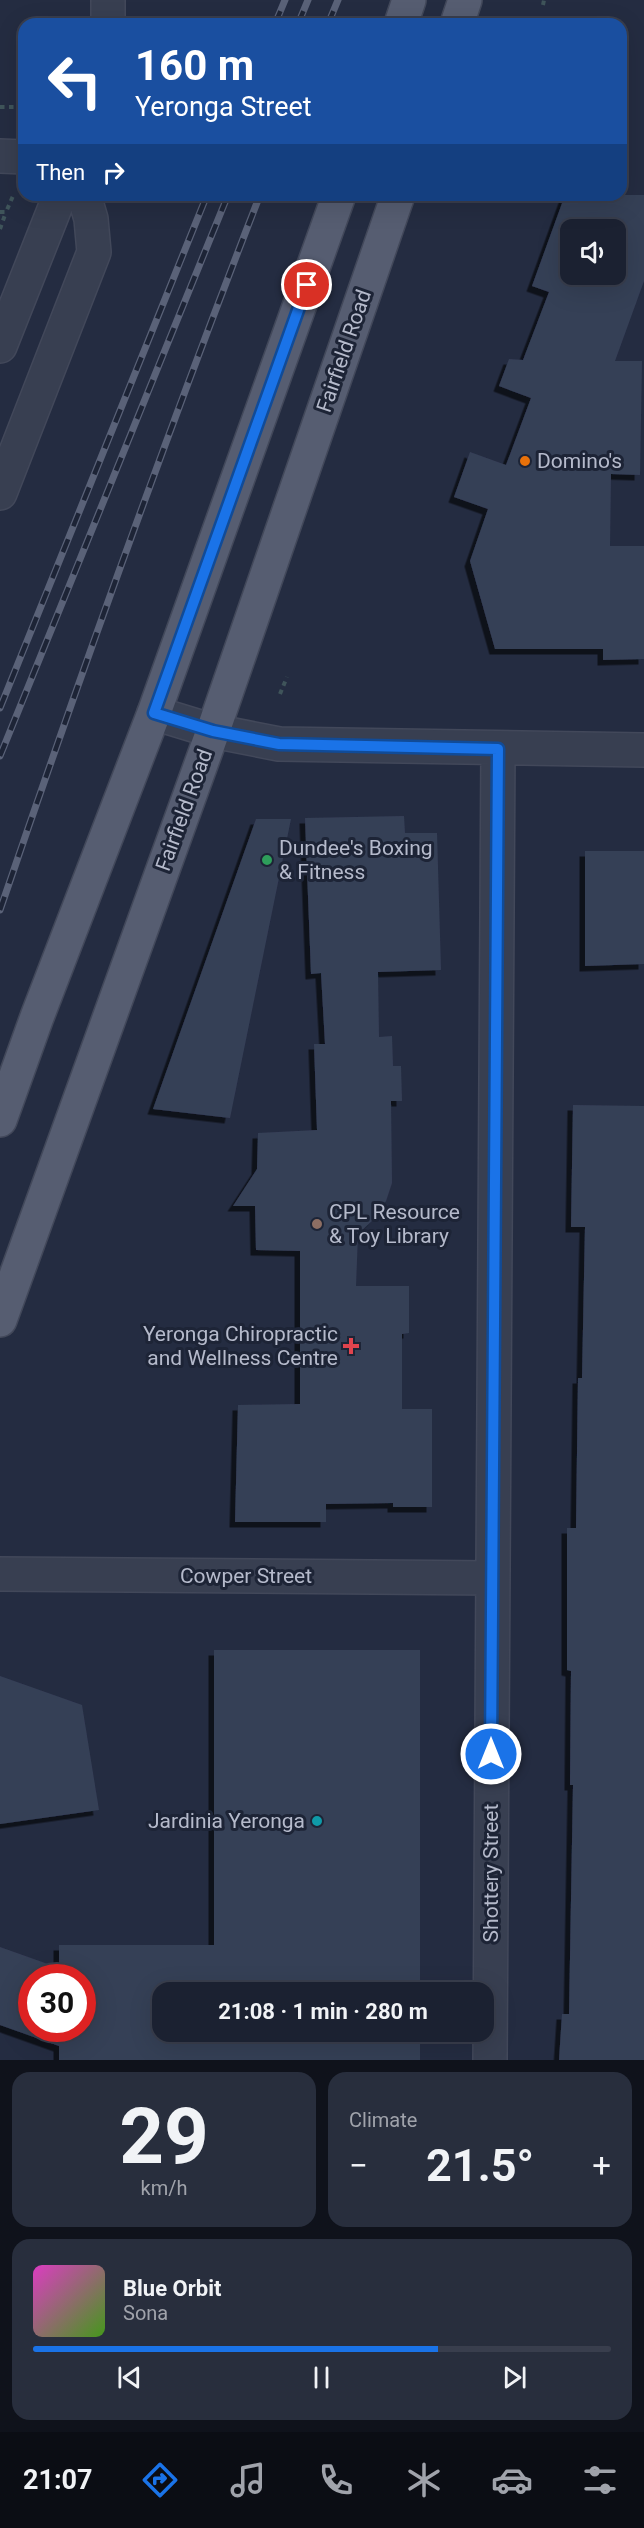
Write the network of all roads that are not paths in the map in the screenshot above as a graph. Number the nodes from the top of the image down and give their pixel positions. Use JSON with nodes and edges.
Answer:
{"nodes":[{"id":1,"x":108,"y":0,"type":"edge"},
{"id":2,"x":409,"y":0,"type":"edge"},
{"id":3,"x":465,"y":0,"type":"edge"},
{"id":4,"x":108,"y":18,"type":"edge"},
{"id":5,"x":403,"y":18,"type":"edge"},
{"id":6,"x":459,"y":18,"type":"edge"},
{"id":7,"x":0,"y":156,"type":"edge"},
{"id":8,"x":18,"y":157,"type":"edge"},
{"id":9,"x":58,"y":201,"type":"edge"},
{"id":10,"x":85,"y":201,"type":"edge"},
{"id":11,"x":337,"y":201,"type":"edge"},
{"id":12,"x":396,"y":201,"type":"edge"},
{"id":13,"x":0,"y":346,"type":"edge"},
{"id":14,"x":0,"y":493,"type":"edge"},
{"id":15,"x":154,"y":713,"type":"junction"},
{"id":16,"x":213,"y":731,"type":"junction"},
{"id":17,"x":498,"y":749,"type":"junction"},
{"id":18,"x":644,"y":750,"type":"edge"},
{"id":19,"x":0,"y":1120,"type":"edge"},
{"id":20,"x":0,"y":1320,"type":"edge"},
{"id":21,"x":0,"y":1574,"type":"edge"},
{"id":22,"x":492,"y":1578,"type":"junction"},
{"id":23,"x":490,"y":2060,"type":"edge"}],
"edges":[{"from":1,"to":4,"type":"street"},
{"from":2,"to":5,"type":"main road"},
{"from":3,"to":6,"type":"main road"},
{"from":7,"to":8,"type":"street"},
{"from":9,"to":13,"type":"street"},
{"from":10,"to":14,"type":"street"},
{"from":11,"to":15,"type":"main road"},
{"from":12,"to":16,"type":"main road","name":"Fairfield Road"},
{"from":15,"to":16,"type":"street"},
{"from":15,"to":19,"type":"main road"},
{"from":16,"to":17,"type":"street"},
{"from":16,"to":20,"type":"main road","name":"Fairfield Road"},
{"from":17,"to":18,"type":"street"},
{"from":17,"to":22,"type":"street","name":"Shottery Street"},
{"from":21,"to":22,"type":"street","name":"Cowper Street"},
{"from":22,"to":23,"type":"street","name":"Shottery Street"}]}
